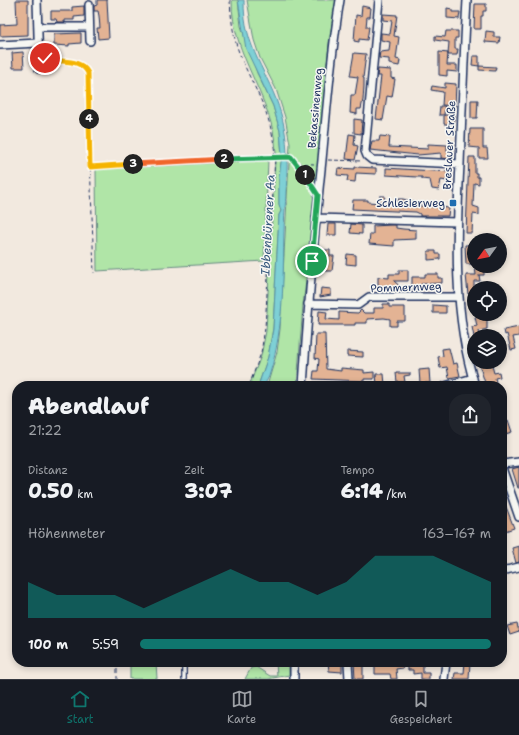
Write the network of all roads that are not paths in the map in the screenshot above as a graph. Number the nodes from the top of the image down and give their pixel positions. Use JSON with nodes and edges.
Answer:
{"nodes":[{"id":1,"x":37,"y":0,"type":"edge"},
{"id":2,"x":340,"y":0,"type":"edge"},
{"id":3,"x":379,"y":0,"type":"edge"},
{"id":4,"x":467,"y":0,"type":"edge"},
{"id":5,"x":89,"y":5,"type":"dead end"},
{"id":6,"x":89,"y":26,"type":"junction"},
{"id":7,"x":38,"y":27,"type":"junction"},
{"id":8,"x":90,"y":41,"type":"dead end"},
{"id":9,"x":38,"y":43,"type":"junction"},
{"id":10,"x":0,"y":45,"type":"edge"},
{"id":11,"x":39,"y":69,"type":"dead end"},
{"id":12,"x":460,"y":164,"type":"junction"},
{"id":13,"x":316,"y":218,"type":"junction"},
{"id":14,"x":457,"y":222,"type":"junction"},
{"id":15,"x":459,"y":297,"type":"junction"},
{"id":16,"x":308,"y":304,"type":"junction"},
{"id":17,"x":473,"y":378,"type":"junction"},
{"id":18,"x":304,"y":381,"type":"edge"},
{"id":19,"x":462,"y":381,"type":"edge"},
{"id":20,"x":474,"y":381,"type":"edge"},
{"id":21,"x":519,"y":462,"type":"edge"},
{"id":22,"x":507,"y":463,"type":"edge"},
{"id":23,"x":507,"y":482,"type":"edge"},
{"id":24,"x":519,"y":517,"type":"edge"},
{"id":25,"x":519,"y":567,"type":"edge"},
{"id":26,"x":507,"y":570,"type":"edge"},
{"id":27,"x":184,"y":667,"type":"edge"},
{"id":28,"x":294,"y":667,"type":"edge"},
{"id":29,"x":348,"y":667,"type":"edge"},
{"id":30,"x":445,"y":667,"type":"edge"},
{"id":31,"x":184,"y":679,"type":"edge"},
{"id":32,"x":294,"y":679,"type":"edge"},
{"id":33,"x":349,"y":679,"type":"edge"},
{"id":34,"x":444,"y":679,"type":"edge"}],
"edges":[{"from":1,"to":7,"type":"street"},
{"from":2,"to":13,"type":"street","name":"Bekassinenweg"},
{"from":3,"to":12,"type":"street"},
{"from":4,"to":12,"type":"street","name":"Breslauer Straße"},
{"from":5,"to":6,"type":"street"},
{"from":6,"to":7,"type":"street"},
{"from":6,"to":8,"type":"street"},
{"from":7,"to":9,"type":"street"},
{"from":9,"to":10,"type":"street"},
{"from":9,"to":11,"type":"street"},
{"from":12,"to":14,"type":"street","name":"Breslauer Straße"},
{"from":13,"to":14,"type":"street"},
{"from":13,"to":16,"type":"street","name":"Bekassinenweg"},
{"from":14,"to":15,"type":"street","name":"Breslauer Straße"},
{"from":15,"to":16,"type":"street","name":"Pommernweg"},
{"from":15,"to":17,"type":"street","name":"Breslauer Straße"},
{"from":16,"to":18,"type":"street","name":"Bekassinenweg"},
{"from":17,"to":19,"type":"street"},
{"from":17,"to":20,"type":"street","name":"Breslauer Straße"},
{"from":21,"to":22,"type":"street"},
{"from":23,"to":24,"type":"street"},
{"from":25,"to":26,"type":"street"},
{"from":27,"to":31,"type":"lane"},
{"from":28,"to":32,"type":"street"},
{"from":29,"to":33,"type":"street"},
{"from":30,"to":34,"type":"street"}]}
